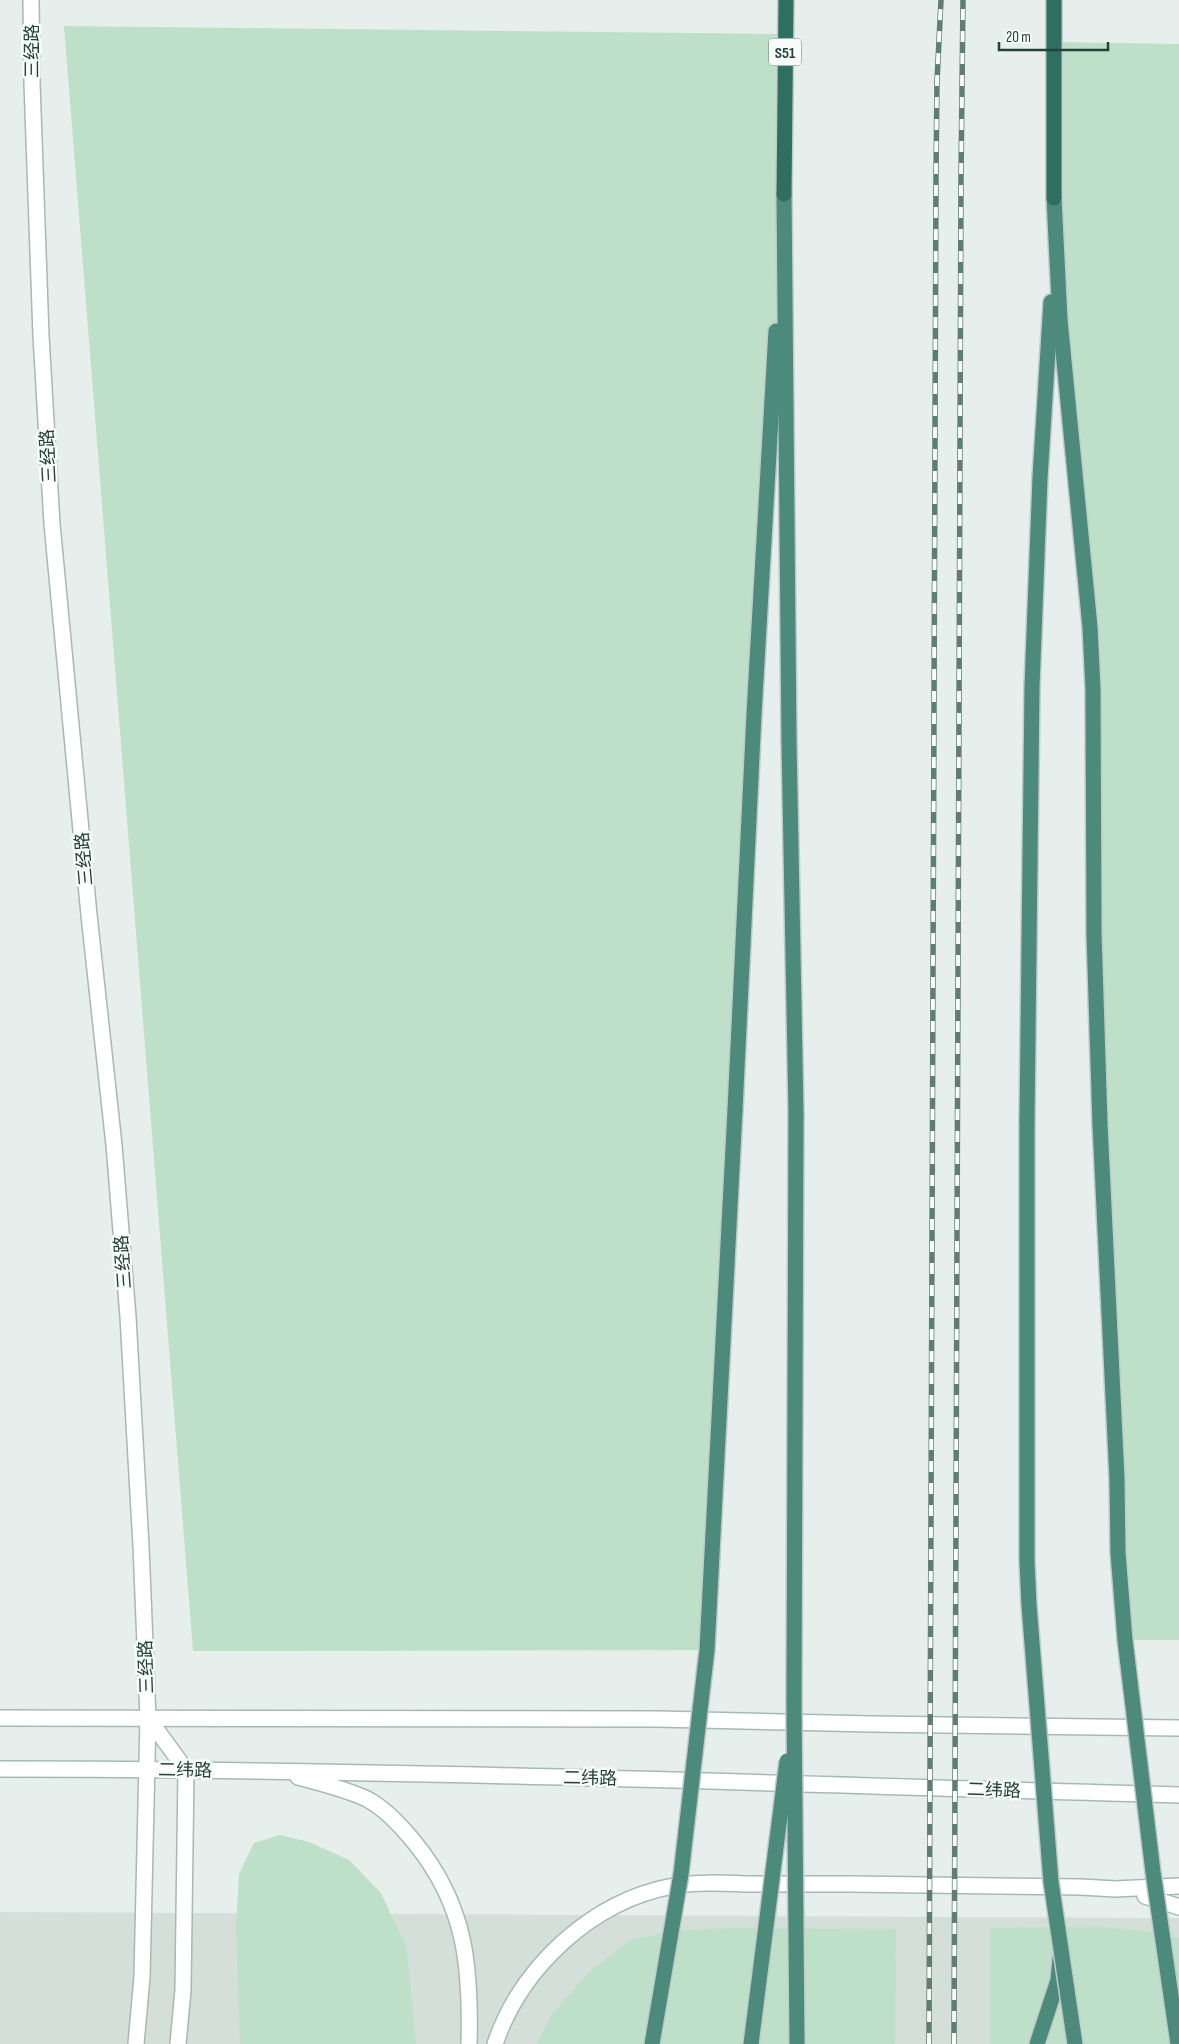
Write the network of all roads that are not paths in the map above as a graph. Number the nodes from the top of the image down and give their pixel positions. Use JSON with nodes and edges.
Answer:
{"nodes":[{"id":1,"x":31,"y":0,"type":"edge"},
{"id":2,"x":786,"y":0,"type":"edge"},
{"id":3,"x":1054,"y":0,"type":"edge"},
{"id":4,"x":784,"y":194,"type":"junction"},
{"id":5,"x":1054,"y":198,"type":"junction"},
{"id":6,"x":794,"y":1703,"type":"junction"},
{"id":7,"x":0,"y":1718,"type":"edge"},
{"id":8,"x":148,"y":1718,"type":"junction"},
{"id":9,"x":1179,"y":1728,"type":"edge"},
{"id":10,"x":0,"y":1769,"type":"edge"},
{"id":11,"x":146,"y":1769,"type":"junction"},
{"id":12,"x":186,"y":1770,"type":"junction"},
{"id":13,"x":267,"y":1771,"type":"junction"},
{"id":14,"x":1179,"y":1795,"type":"edge"},
{"id":15,"x":1179,"y":1886,"type":"edge"},
{"id":16,"x":1115,"y":1889,"type":"junction"},
{"id":17,"x":1179,"y":1907,"type":"edge"},
{"id":18,"x":1061,"y":1953,"type":"junction"},
{"id":19,"x":136,"y":2044,"type":"edge"},
{"id":20,"x":178,"y":2044,"type":"edge"},
{"id":21,"x":469,"y":2044,"type":"edge"},
{"id":22,"x":495,"y":2044,"type":"edge"},
{"id":23,"x":652,"y":2044,"type":"edge"},
{"id":24,"x":751,"y":2044,"type":"edge"},
{"id":25,"x":797,"y":2044,"type":"edge"},
{"id":26,"x":1037,"y":2044,"type":"edge"},
{"id":27,"x":1075,"y":2044,"type":"edge"},
{"id":28,"x":1178,"y":2044,"type":"edge"}],
"edges":[{"from":1,"to":8,"type":"main road","name":"三经路"},
{"from":2,"to":4,"type":"highway","number":"S51"},
{"from":3,"to":5,"type":"highway"},
{"from":4,"to":6,"type":"highway","bridge":true},
{"from":4,"to":23,"type":"highway","bridge":true},
{"from":5,"to":18,"type":"highway","bridge":true},
{"from":5,"to":28,"type":"highway","bridge":true},
{"from":6,"to":24,"type":"highway","bridge":true},
{"from":6,"to":25,"type":"highway","bridge":true},
{"from":7,"to":8,"type":"main road"},
{"from":8,"to":9,"type":"main road"},
{"from":8,"to":11,"type":"main road","name":"三经路"},
{"from":8,"to":12,"type":"main road","name":"三经路"},
{"from":10,"to":11,"type":"main road","name":"二纬路"},
{"from":11,"to":12,"type":"main road","name":"二纬路"},
{"from":11,"to":19,"type":"main road","name":"三经路"},
{"from":12,"to":13,"type":"main road","name":"二纬路"},
{"from":12,"to":20,"type":"main road"},
{"from":13,"to":14,"type":"main road","name":"二纬路"},
{"from":13,"to":21,"type":"main road"},
{"from":15,"to":16,"type":"main road"},
{"from":16,"to":17,"type":"main road"},
{"from":16,"to":22,"type":"main road"},
{"from":18,"to":26,"type":"highway","bridge":true},
{"from":18,"to":27,"type":"highway","bridge":true}]}
